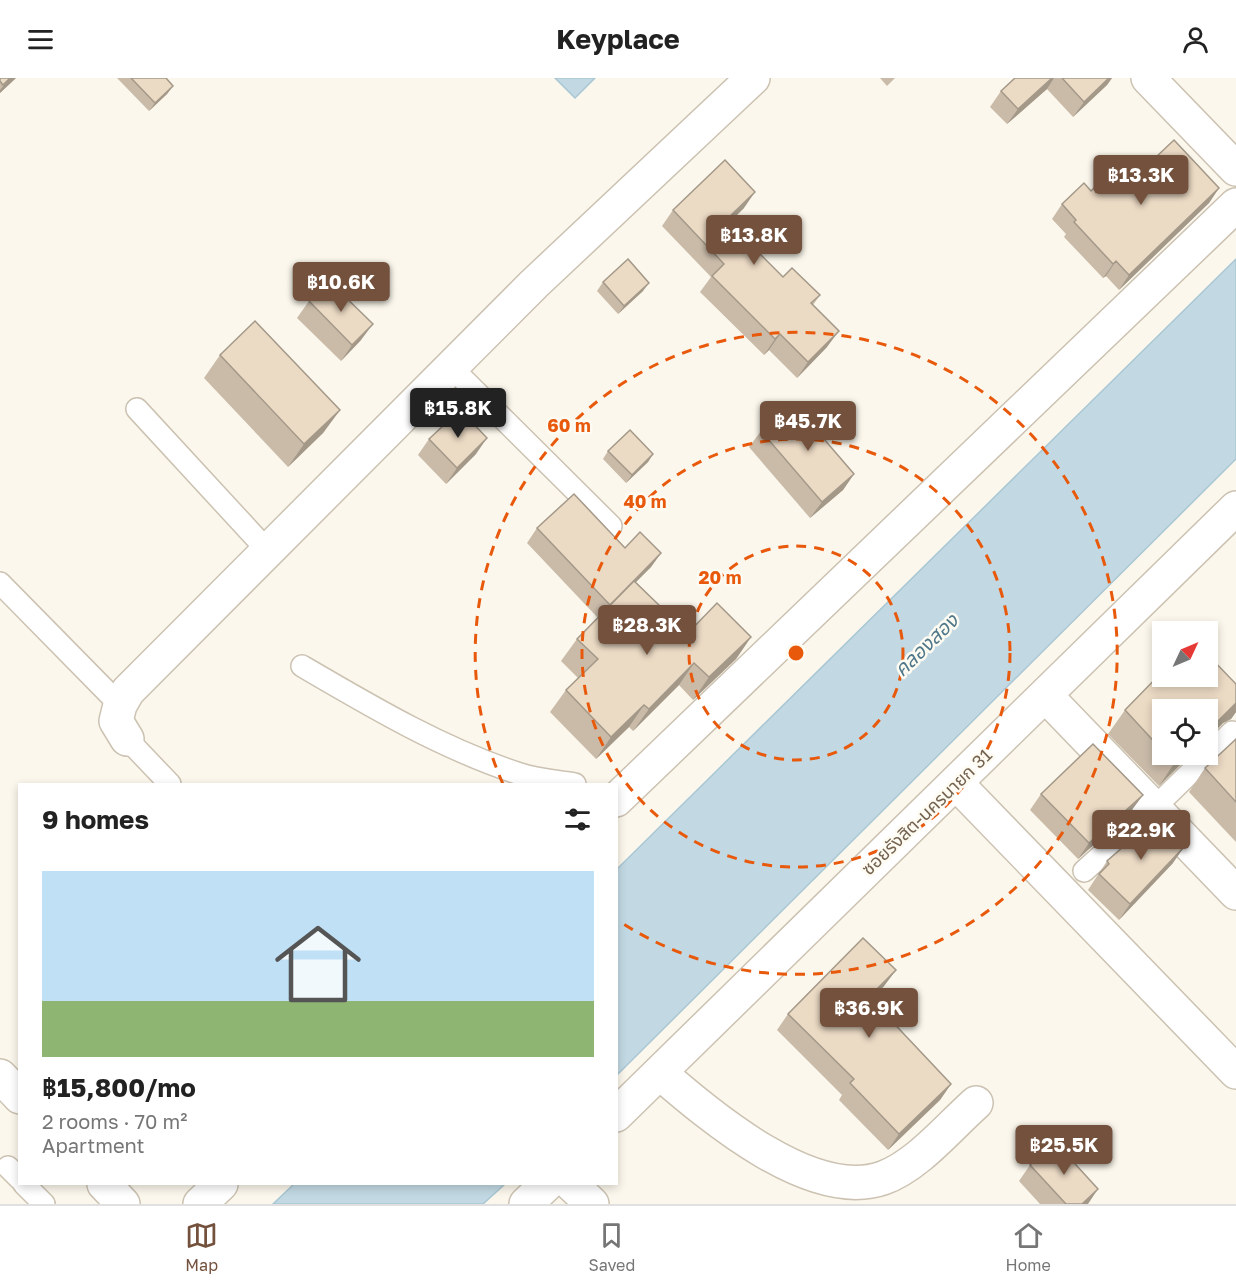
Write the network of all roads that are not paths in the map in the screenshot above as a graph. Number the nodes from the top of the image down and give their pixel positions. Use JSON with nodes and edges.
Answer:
{"nodes":[{"id":1,"x":753,"y":78,"type":"edge"},
{"id":2,"x":1148,"y":78,"type":"edge"},
{"id":3,"x":1236,"y":169,"type":"edge"},
{"id":4,"x":1236,"y":205,"type":"edge"},
{"id":5,"x":451,"y":367,"type":"junction"},
{"id":6,"x":137,"y":409,"type":"dead end"},
{"id":7,"x":1236,"y":508,"type":"edge"},
{"id":8,"x":611,"y":526,"type":"dead end"},
{"id":9,"x":267,"y":550,"type":"junction"},
{"id":10,"x":0,"y":584,"type":"edge"},
{"id":11,"x":302,"y":666,"type":"dead end"},
{"id":12,"x":1046,"y":696,"type":"junction"},
{"id":13,"x":120,"y":705,"type":"junction"},
{"id":14,"x":1232,"y":732,"type":"edge"},
{"id":15,"x":127,"y":739,"type":"joint"},
{"id":16,"x":517,"y":780,"type":"edge"},
{"id":17,"x":169,"y":783,"type":"edge"},
{"id":18,"x":560,"y":783,"type":"edge"},
{"id":19,"x":956,"y":783,"type":"junction"},
{"id":20,"x":619,"y":794,"type":"edge"},
{"id":21,"x":1153,"y":809,"type":"junction"},
{"id":22,"x":1084,"y":871,"type":"dead end"},
{"id":23,"x":1236,"y":893,"type":"edge"},
{"id":24,"x":660,"y":1072,"type":"junction"},
{"id":25,"x":1236,"y":1072,"type":"edge"},
{"id":26,"x":0,"y":1076,"type":"edge"},
{"id":27,"x":18,"y":1095,"type":"edge"},
{"id":28,"x":975,"y":1103,"type":"dead end"},
{"id":29,"x":618,"y":1113,"type":"edge"},
{"id":30,"x":25,"y":1185,"type":"edge"},
{"id":31,"x":105,"y":1185,"type":"edge"},
{"id":32,"x":546,"y":1185,"type":"edge"},
{"id":33,"x":572,"y":1185,"type":"edge"},
{"id":34,"x":44,"y":1204,"type":"edge"},
{"id":35,"x":123,"y":1204,"type":"edge"},
{"id":36,"x":526,"y":1204,"type":"edge"},
{"id":37,"x":592,"y":1204,"type":"edge"}],
"edges":[{"from":1,"to":5,"type":"street"},
{"from":2,"to":3,"type":"street"},
{"from":4,"to":20,"type":"street"},
{"from":5,"to":8,"type":"lane"},
{"from":5,"to":9,"type":"street"},
{"from":6,"to":9,"type":"lane"},
{"from":7,"to":12,"type":"street","name":"ซอยรังสิต-นครนายก 31"},
{"from":9,"to":13,"type":"street"},
{"from":10,"to":13,"type":"lane"},
{"from":11,"to":16,"type":"lane"},
{"from":12,"to":19,"type":"street","name":"ซอยรังสิต-นครนายก 31"},
{"from":12,"to":21,"type":"street"},
{"from":13,"to":15,"type":"street"},
{"from":14,"to":21,"type":"lane"},
{"from":15,"to":17,"type":"lane"},
{"from":16,"to":18,"type":"lane"},
{"from":19,"to":24,"type":"street","name":"ซอยรังสิต-นครนายก 31"},
{"from":19,"to":25,"type":"street"},
{"from":21,"to":22,"type":"lane"},
{"from":21,"to":23,"type":"street"},
{"from":24,"to":28,"type":"street"},
{"from":24,"to":29,"type":"street","name":"ซอยรังสิต-นครนายก 31"},
{"from":26,"to":27,"type":"street"},
{"from":30,"to":34,"type":"lane"},
{"from":31,"to":35,"type":"street"},
{"from":32,"to":36,"type":"street"},
{"from":33,"to":37,"type":"street"}]}
